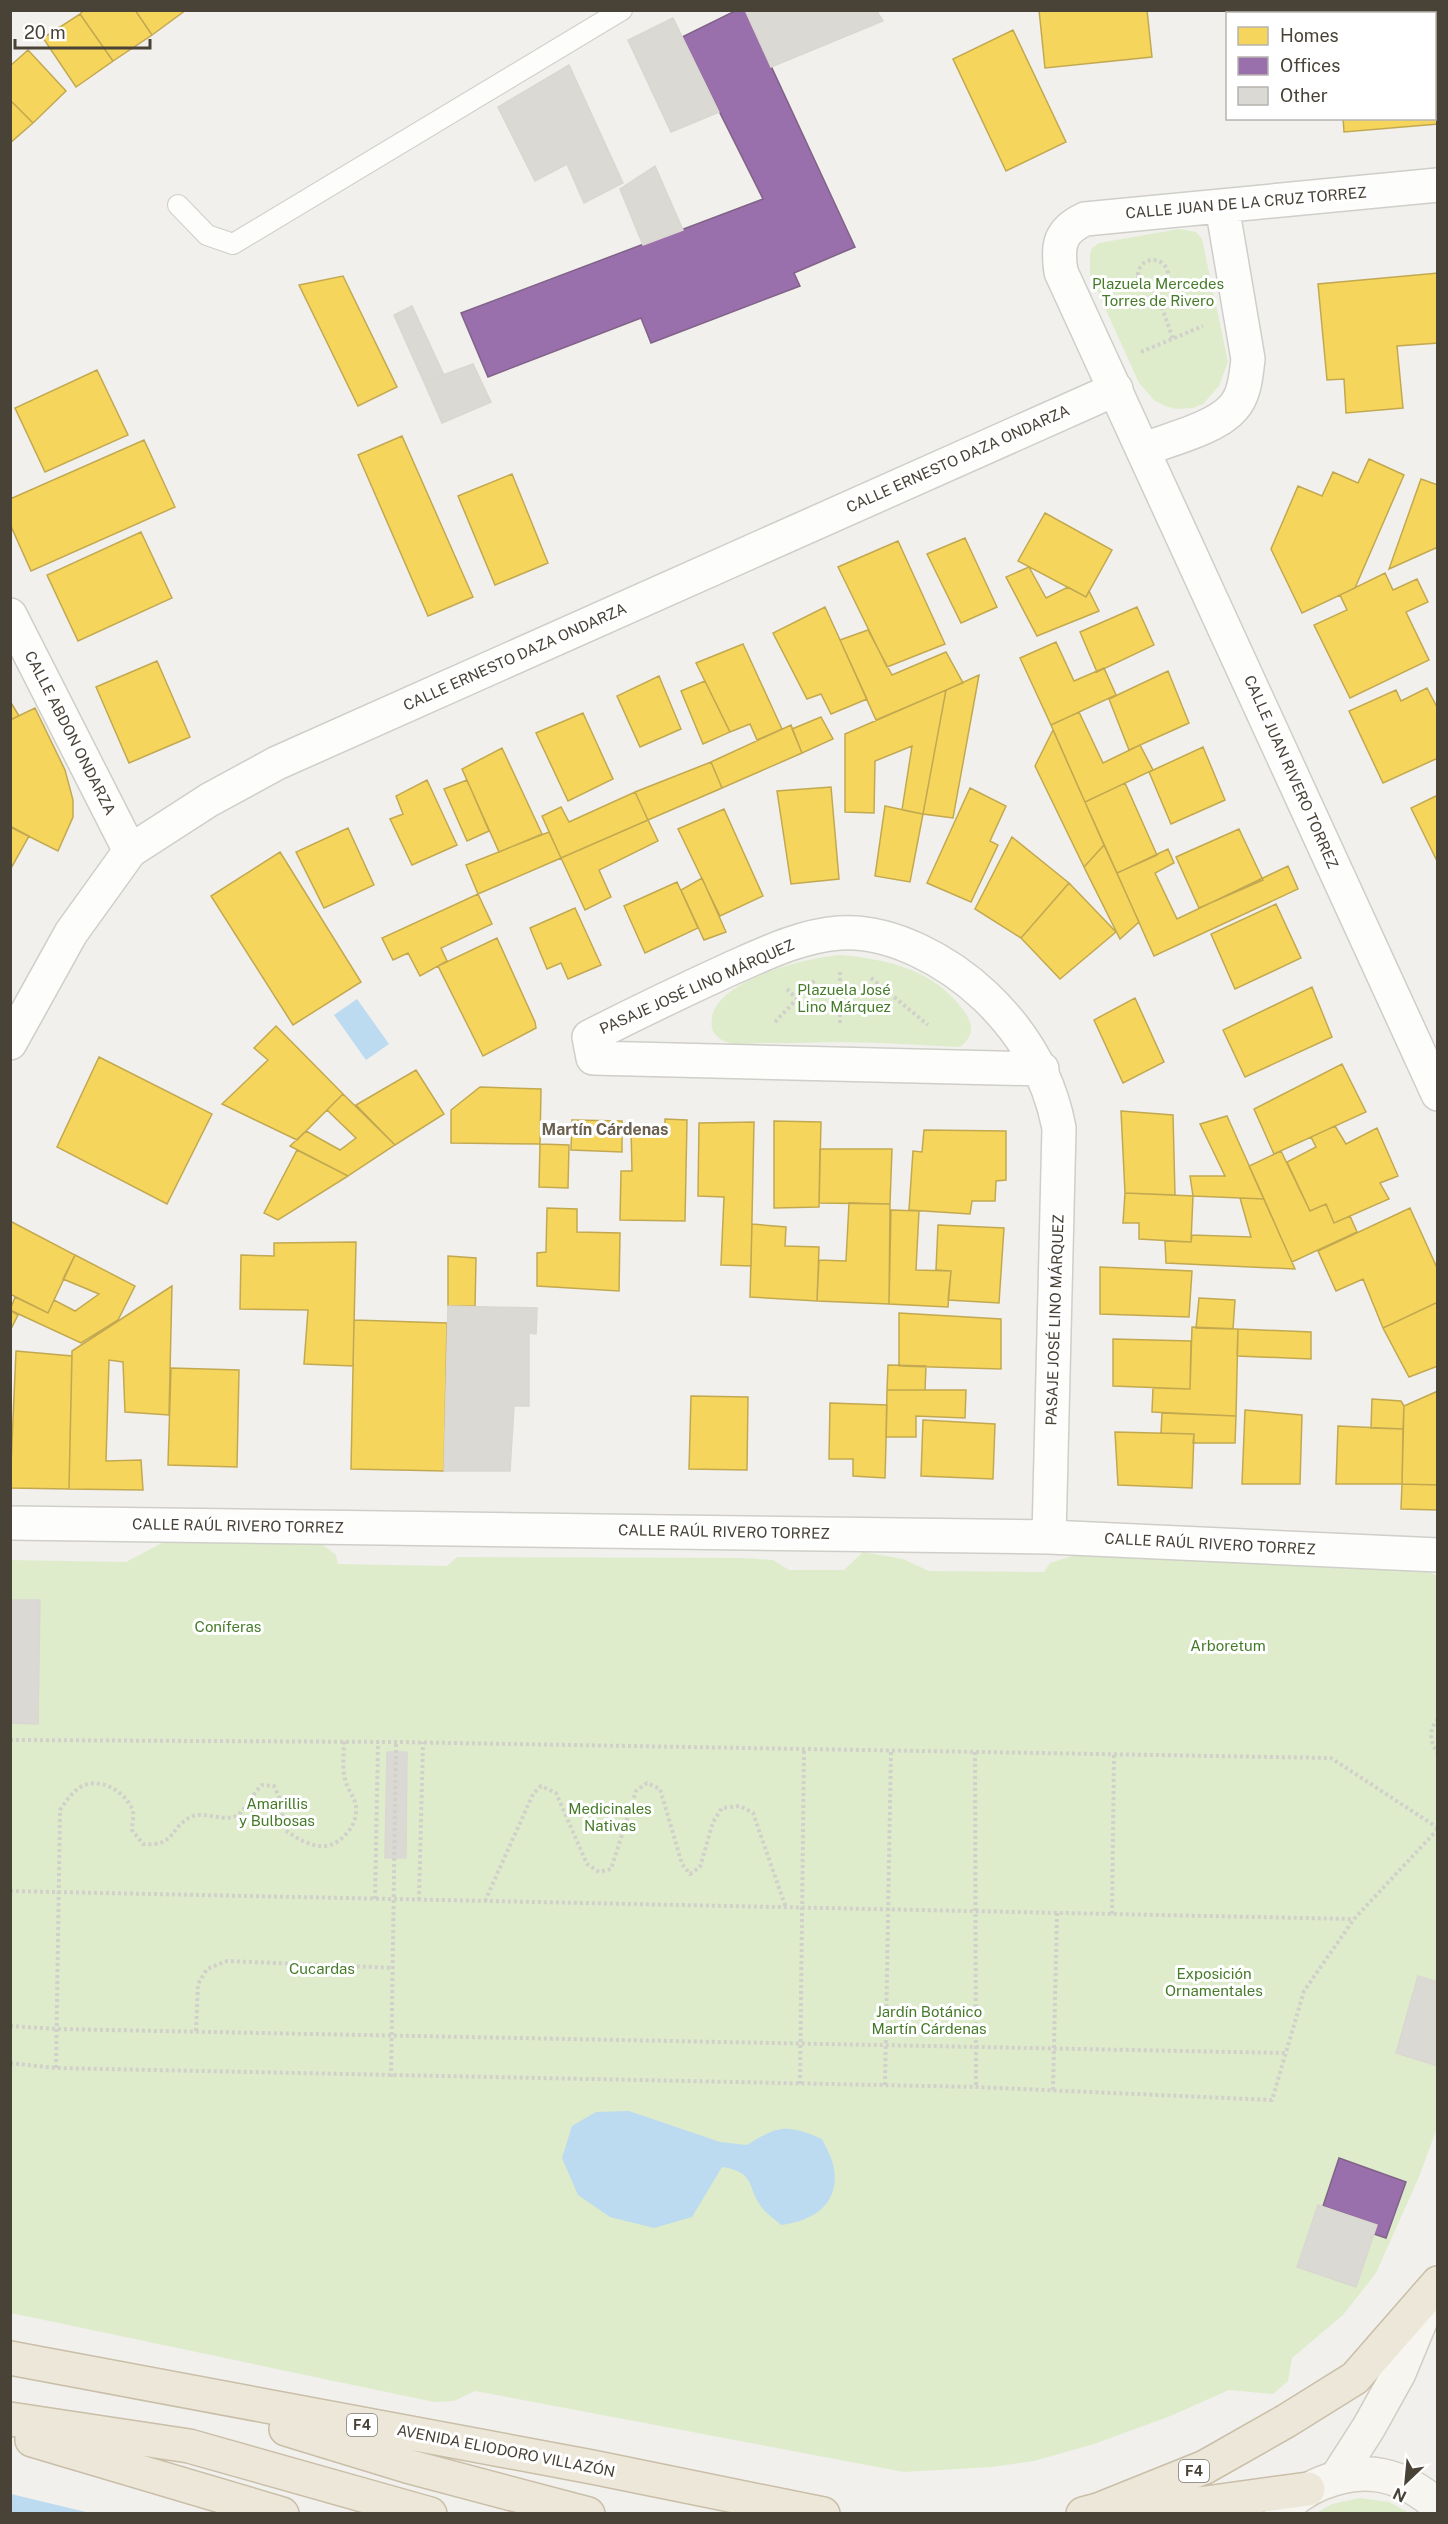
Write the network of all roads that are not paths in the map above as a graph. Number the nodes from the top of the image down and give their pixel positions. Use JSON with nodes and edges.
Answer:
{"nodes":[{"id":1,"x":622,"y":10,"type":"edge"},
{"id":2,"x":1437,"y":185,"type":"edge"},
{"id":3,"x":178,"y":205,"type":"dead end"},
{"id":4,"x":1222,"y":206,"type":"junction"},
{"id":5,"x":1062,"y":239,"type":"joint"},
{"id":6,"x":1116,"y":389,"type":"junction"},
{"id":7,"x":1144,"y":449,"type":"junction"},
{"id":8,"x":10,"y":615,"type":"edge"},
{"id":9,"x":130,"y":851,"type":"junction"},
{"id":10,"x":10,"y":1043,"type":"edge"},
{"id":11,"x":1042,"y":1070,"type":"junction"},
{"id":12,"x":1437,"y":1094,"type":"edge"},
{"id":13,"x":10,"y":1523,"type":"edge"},
{"id":14,"x":1049,"y":1537,"type":"junction"},
{"id":15,"x":1437,"y":1555,"type":"edge"},
{"id":16,"x":1436,"y":2281,"type":"edge"},
{"id":17,"x":10,"y":2358,"type":"edge"},
{"id":18,"x":132,"y":2382,"type":"junction"},
{"id":19,"x":10,"y":2420,"type":"edge"},
{"id":20,"x":10,"y":2434,"type":"edge"},
{"id":21,"x":1323,"y":2483,"type":"junction"},
{"id":22,"x":1437,"y":2506,"type":"edge"},
{"id":23,"x":1091,"y":2512,"type":"edge"},
{"id":24,"x":282,"y":2514,"type":"edge"},
{"id":25,"x":430,"y":2514,"type":"edge"},
{"id":26,"x":588,"y":2514,"type":"edge"},
{"id":27,"x":823,"y":2514,"type":"edge"},
{"id":28,"x":1281,"y":2514,"type":"edge"}],
"edges":[{"from":1,"to":3,"type":"lane"},
{"from":2,"to":4,"type":"street","name":"CALLE JUAN DE LA CRUZ TORREZ"},
{"from":4,"to":5,"type":"street","name":"CALLE JUAN DE LA CRUZ TORREZ"},
{"from":4,"to":7,"type":"street"},
{"from":5,"to":6,"type":"street","name":"CALLE JUAN RIVERO TORREZ"},
{"from":6,"to":7,"type":"street","name":"CALLE JUAN RIVERO TORREZ"},
{"from":6,"to":9,"type":"street","name":"CALLE ERNESTO DAZA ONDARZA"},
{"from":7,"to":12,"type":"street","name":"CALLE JUAN RIVERO TORREZ"},
{"from":8,"to":9,"type":"street","name":"CALLE ABDON ONDARZA"},
{"from":9,"to":10,"type":"street","name":"CALLE ERNESTO DAZA ONDARZA"},
{"from":11,"to":11,"type":"street","name":"PASAJE JOSÉ LINO MÁRQUEZ"},
{"from":11,"to":14,"type":"street","name":"PASAJE JOSÉ LINO MÁRQUEZ"},
{"from":13,"to":14,"type":"street","name":"CALLE RAÚL RIVERO TORREZ"},
{"from":14,"to":15,"type":"street","name":"CALLE RAÚL RIVERO TORREZ"},
{"from":16,"to":21,"type":"main road"},
{"from":16,"to":23,"type":"highway","number":"F4"},
{"from":17,"to":18,"type":"highway","name":"AVENIDA ELIODORO VILLAZÓN","number":"F4"},
{"from":18,"to":26,"type":"highway"},
{"from":18,"to":27,"type":"highway","name":"AVENIDA ELIODORO VILLAZÓN","number":"F4"},
{"from":19,"to":25,"type":"highway"},
{"from":20,"to":24,"type":"highway"},
{"from":21,"to":22,"type":"main road"},
{"from":21,"to":23,"type":"highway"},
{"from":21,"to":28,"type":"main road"}]}
